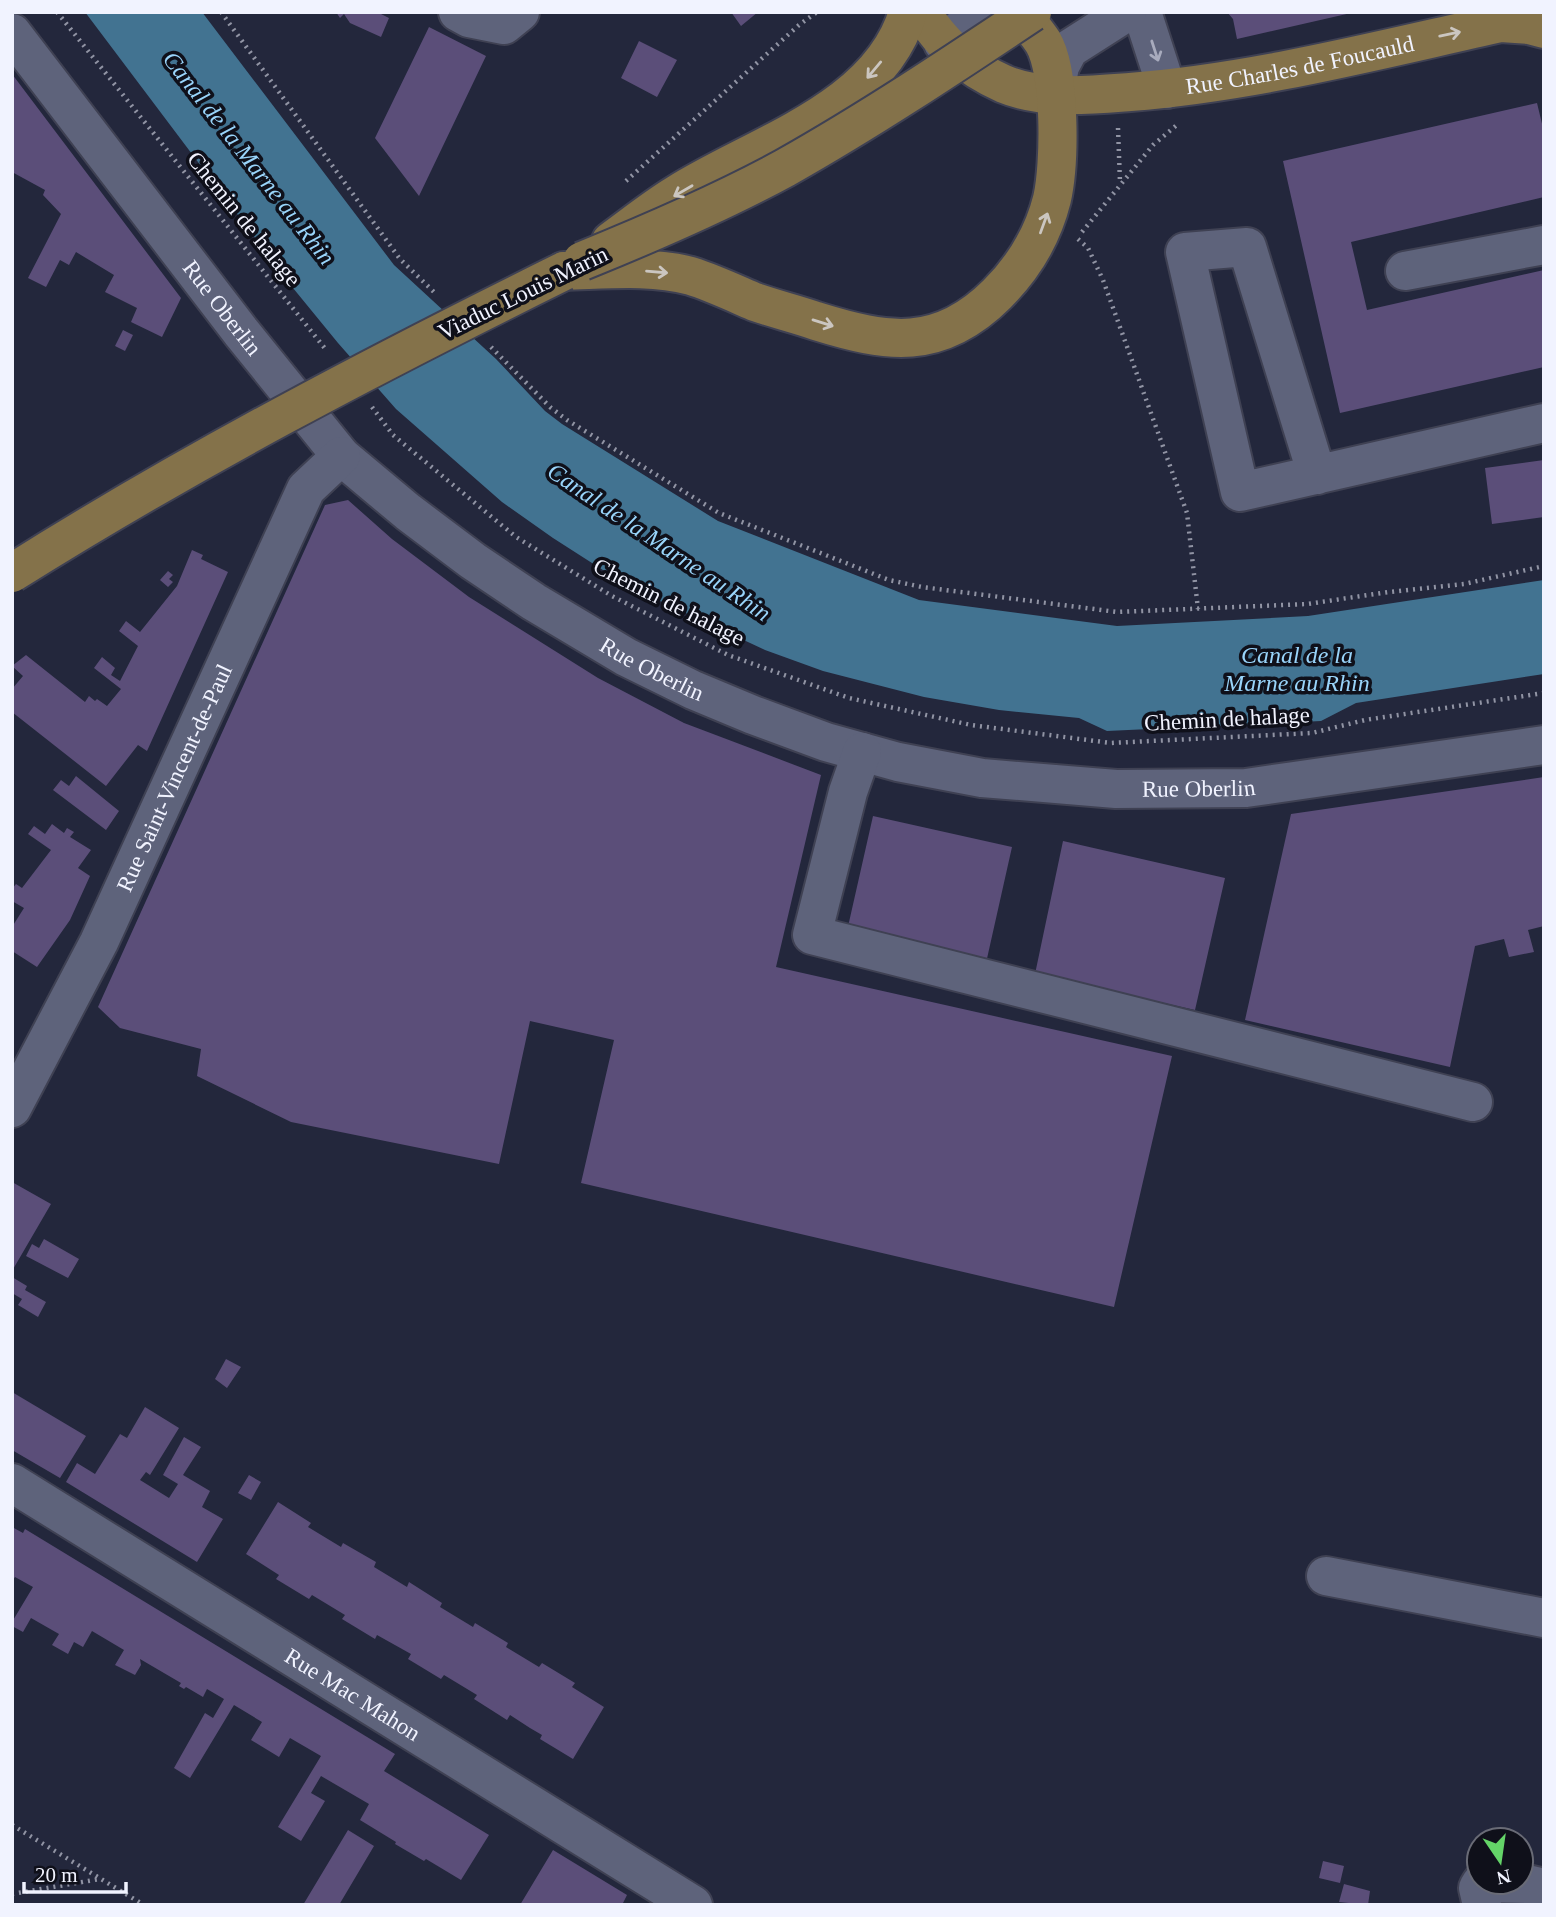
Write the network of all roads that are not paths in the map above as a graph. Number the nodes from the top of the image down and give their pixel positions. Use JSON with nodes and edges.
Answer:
{"nodes":[{"id":1,"x":458,"y":12,"type":"edge"},
{"id":2,"x":908,"y":12,"type":"edge"},
{"id":3,"x":921,"y":12,"type":"edge"},
{"id":4,"x":982,"y":12,"type":"edge"},
{"id":5,"x":1020,"y":12,"type":"edge"},
{"id":6,"x":1032,"y":12,"type":"edge"},
{"id":7,"x":1127,"y":12,"type":"edge"},
{"id":8,"x":1142,"y":12,"type":"edge"},
{"id":9,"x":512,"y":19,"type":"edge"},
{"id":10,"x":1544,"y":29,"type":"edge"},
{"id":11,"x":12,"y":33,"type":"edge"},
{"id":12,"x":943,"y":43,"type":"junction"},
{"id":13,"x":1055,"y":94,"type":"junction"},
{"id":14,"x":1174,"y":105,"type":"junction"},
{"id":15,"x":1544,"y":245,"type":"edge"},
{"id":16,"x":573,"y":266,"type":"junction"},
{"id":17,"x":1405,"y":271,"type":"dead end"},
{"id":18,"x":1544,"y":423,"type":"edge"},
{"id":19,"x":341,"y":456,"type":"junction"},
{"id":20,"x":1317,"y":475,"type":"junction"},
{"id":21,"x":12,"y":573,"type":"edge"},
{"id":22,"x":1544,"y":746,"type":"edge"},
{"id":23,"x":862,"y":752,"type":"junction"},
{"id":24,"x":1473,"y":1102,"type":"dead end"},
{"id":25,"x":12,"y":1108,"type":"edge"},
{"id":26,"x":12,"y":1483,"type":"edge"},
{"id":27,"x":1326,"y":1576,"type":"dead end"},
{"id":28,"x":1544,"y":1618,"type":"edge"},
{"id":29,"x":1544,"y":1888,"type":"edge"},
{"id":30,"x":693,"y":1905,"type":"edge"},
{"id":31,"x":1482,"y":1905,"type":"edge"}],
"edges":[{"from":1,"to":9,"type":"street"},
{"from":2,"to":16,"type":"main road","one_way":true,"bridge":true},
{"from":3,"to":12,"type":"main road","name":"Rue Charles de Foucauld"},
{"from":4,"to":12,"type":"street"},
{"from":5,"to":13,"type":"main road"},
{"from":6,"to":16,"type":"main road","name":"Viaduc Louis Marin","bridge":true},
{"from":7,"to":13,"type":"street"},
{"from":8,"to":14,"type":"street","one_way":true},
{"from":14,"to":10,"type":"main road","name":"Rue Charles de Foucauld","one_way":true},
{"from":11,"to":19,"type":"street","name":"Rue Oberlin"},
{"from":12,"to":13,"type":"main road","name":"Rue Charles de Foucauld"},
{"from":13,"to":14,"type":"main road","name":"Rue Charles de Foucauld"},
{"from":16,"to":13,"type":"main road","one_way":true},
{"from":15,"to":17,"type":"street"},
{"from":16,"to":21,"type":"main road","name":"Viaduc Louis Marin","bridge":true},
{"from":18,"to":20,"type":"street"},
{"from":19,"to":23,"type":"street","name":"Rue Oberlin"},
{"from":19,"to":25,"type":"street","name":"Rue Saint-Vincent-de-Paul"},
{"from":20,"to":20,"type":"street"},
{"from":22,"to":23,"type":"street","name":"Rue Oberlin"},
{"from":23,"to":24,"type":"street"},
{"from":26,"to":30,"type":"street","name":"Rue Mac Mahon"},
{"from":27,"to":28,"type":"street"},
{"from":29,"to":31,"type":"street"}]}
